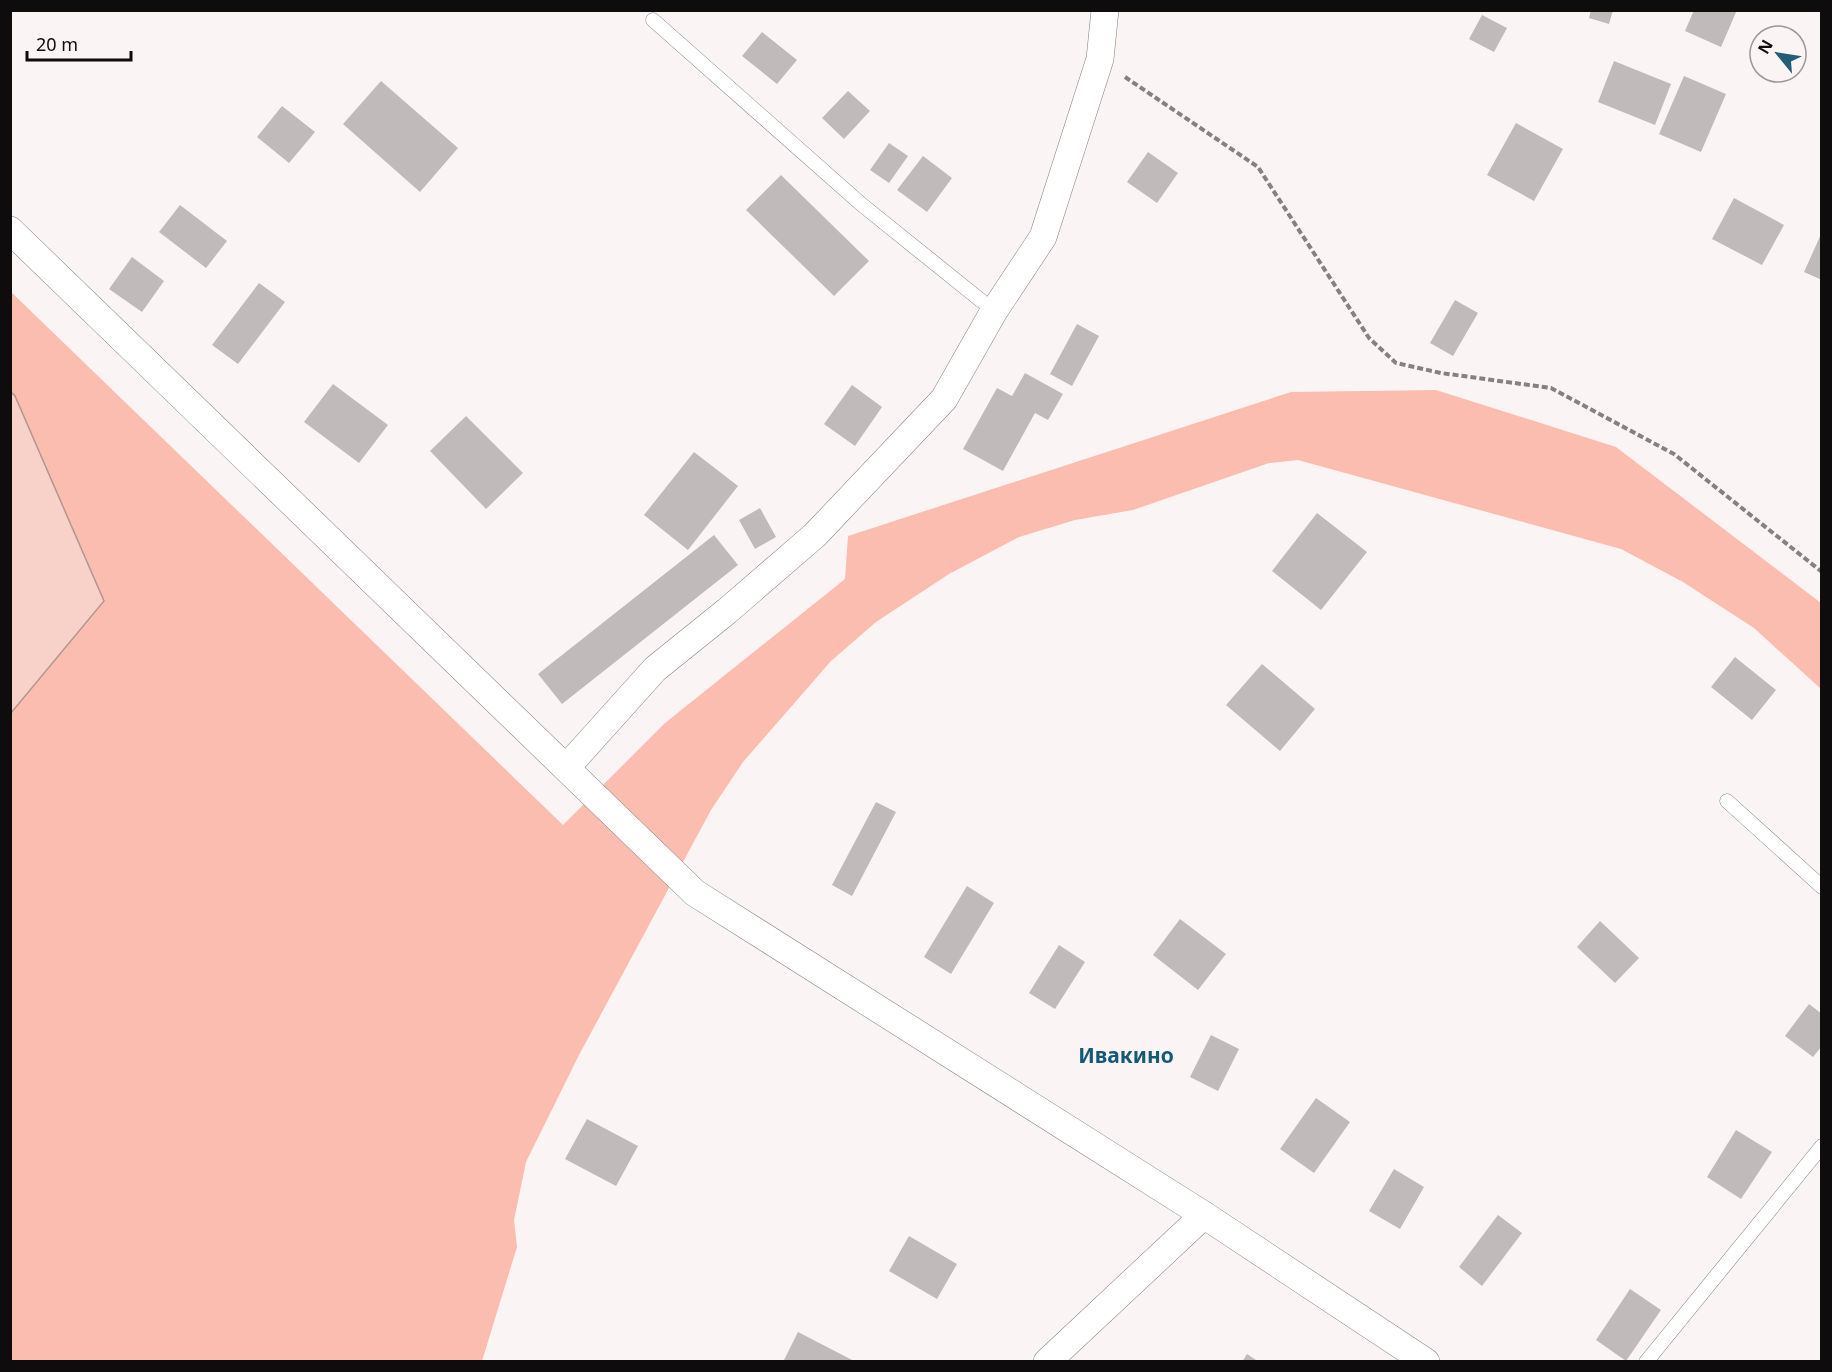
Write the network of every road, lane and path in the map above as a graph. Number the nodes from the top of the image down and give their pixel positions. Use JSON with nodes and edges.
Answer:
{"nodes":[{"id":1,"x":1105,"y":10,"type":"edge"},
{"id":2,"x":653,"y":20,"type":"dead end"},
{"id":3,"x":1100,"y":59,"type":"junction"},
{"id":4,"x":10,"y":230,"type":"edge"},
{"id":5,"x":994,"y":311,"type":"junction"},
{"id":6,"x":1821,"y":572,"type":"edge"},
{"id":7,"x":566,"y":768,"type":"junction"},
{"id":8,"x":1727,"y":801,"type":"dead end"},
{"id":9,"x":1821,"y":887,"type":"edge"},
{"id":10,"x":1821,"y":1146,"type":"edge"},
{"id":11,"x":1204,"y":1215,"type":"junction"},
{"id":12,"x":1047,"y":1362,"type":"edge"},
{"id":13,"x":1426,"y":1362,"type":"edge"},
{"id":14,"x":1646,"y":1362,"type":"edge"}],
"edges":[{"from":1,"to":3,"type":"street"},
{"from":2,"to":5,"type":"lane"},
{"from":3,"to":5,"type":"street"},
{"from":3,"to":6,"type":"path"},
{"from":4,"to":7,"type":"street"},
{"from":5,"to":7,"type":"street"},
{"from":7,"to":11,"type":"street"},
{"from":8,"to":9,"type":"lane"},
{"from":10,"to":14,"type":"lane"},
{"from":11,"to":12,"type":"street"},
{"from":11,"to":13,"type":"street"}]}
